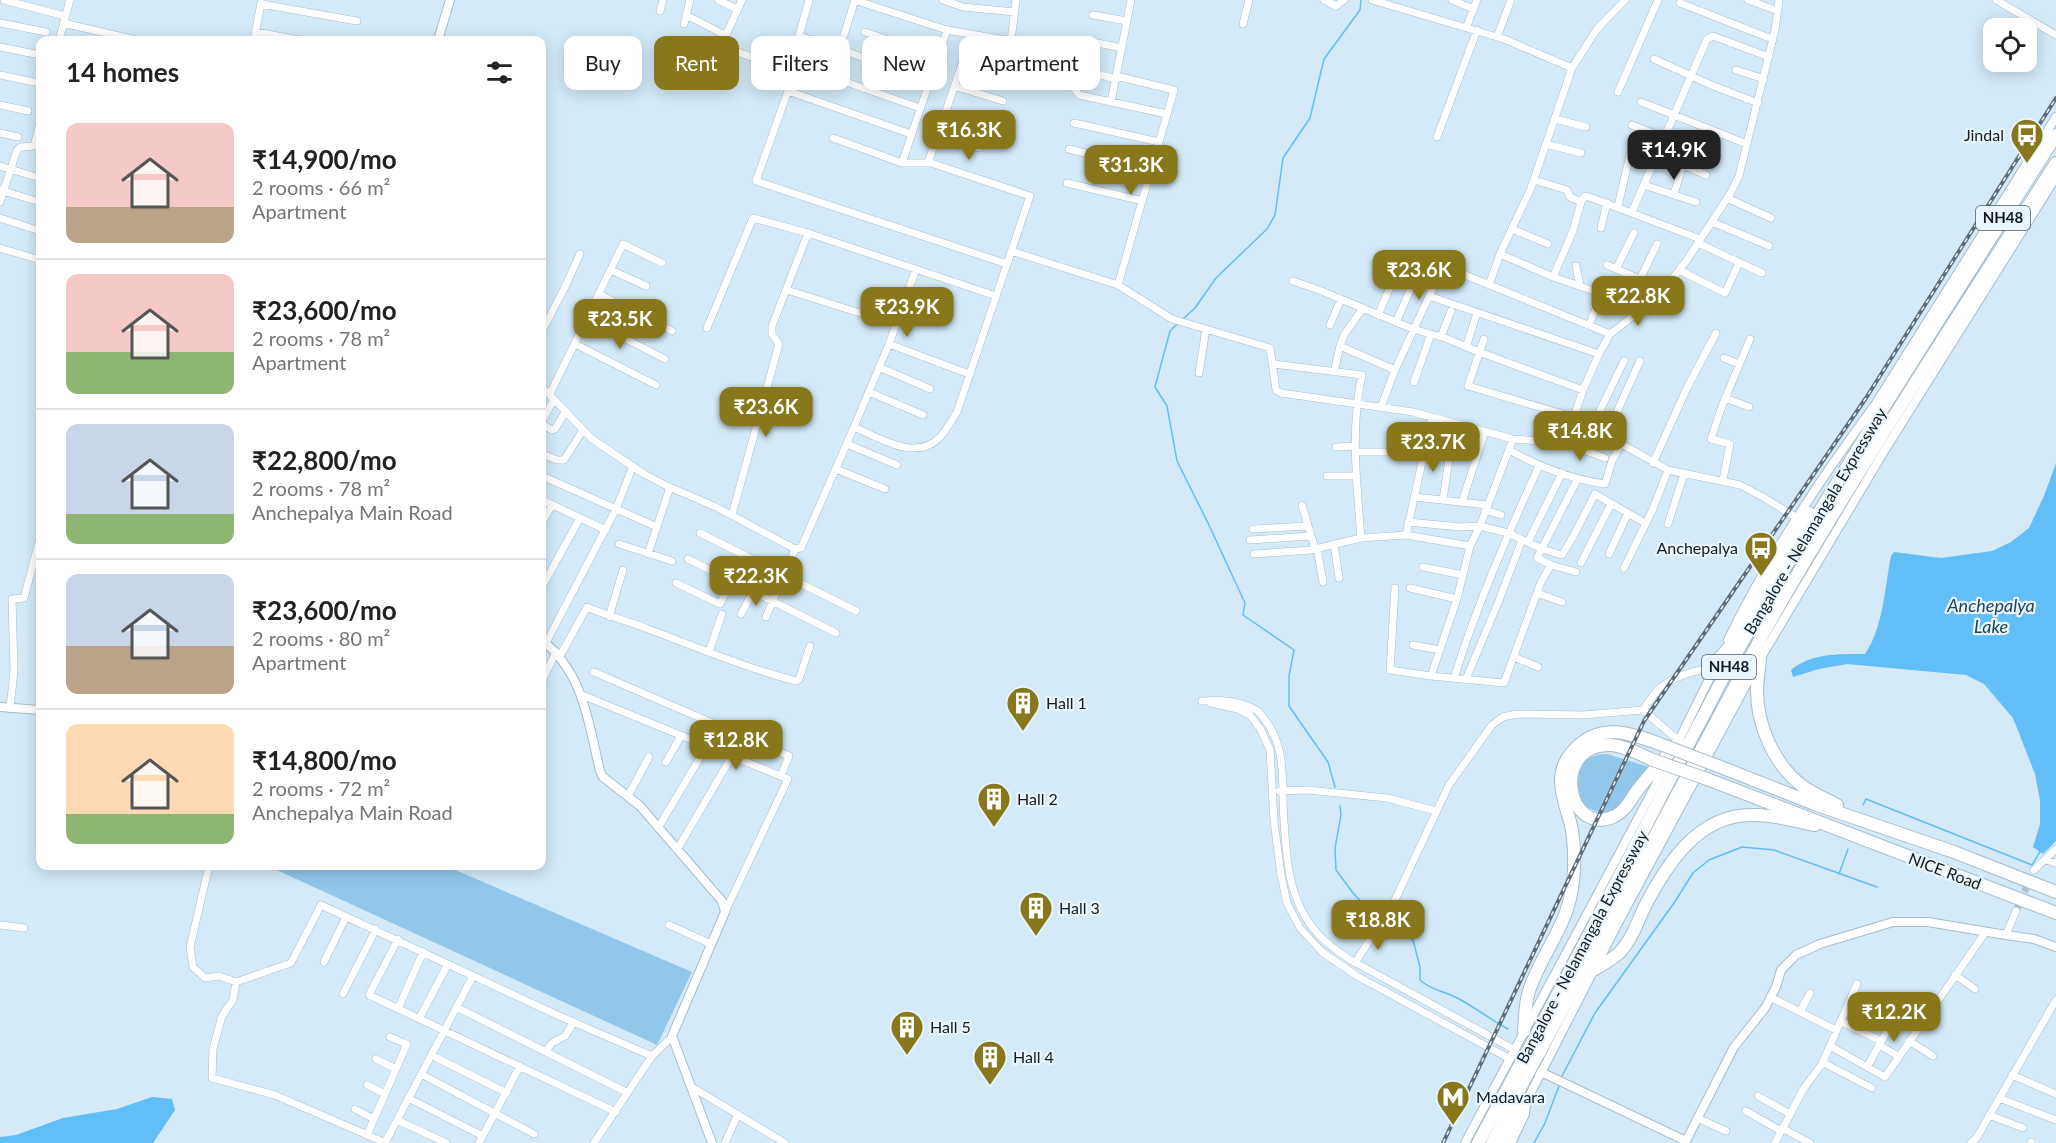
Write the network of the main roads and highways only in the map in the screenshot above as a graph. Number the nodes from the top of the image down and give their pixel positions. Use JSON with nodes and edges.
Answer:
{"nodes":[{"id":1,"x":2056,"y":135,"type":"edge"},
{"id":2,"x":2056,"y":163,"type":"edge"},
{"id":3,"x":1880,"y":413,"type":"junction"},
{"id":4,"x":1760,"y":659,"type":"road end"},
{"id":5,"x":1716,"y":664,"type":"road end"},
{"id":6,"x":1679,"y":741,"type":"road end"},
{"id":7,"x":1856,"y":817,"type":"junction"},
{"id":8,"x":1834,"y":828,"type":"junction"},
{"id":9,"x":2056,"y":892,"type":"edge"},
{"id":10,"x":2056,"y":913,"type":"edge"},
{"id":11,"x":1595,"y":969,"type":"road end"},
{"id":12,"x":1524,"y":1031,"type":"road end"},
{"id":13,"x":1534,"y":1050,"type":"junction"},
{"id":14,"x":1522,"y":1072,"type":"junction"},
{"id":15,"x":1526,"y":1102,"type":"road end"},
{"id":16,"x":1478,"y":1143,"type":"edge"},
{"id":17,"x":1492,"y":1143,"type":"edge"},
{"id":18,"x":1502,"y":1143,"type":"edge"}],
"edges":[{"from":1,"to":3,"type":"highway","name":"Bangalore - Nelamangala Expressway","number":"NH48"},
{"from":2,"to":13,"type":"highway","name":"Bangalore - Nelamangala Expressway","number":"NH48"},
{"from":3,"to":5,"type":"highway"},
{"from":3,"to":13,"type":"highway","name":"Bangalore - Nelamangala Expressway","number":"NH48"},
{"from":4,"to":7,"type":"highway"},
{"from":6,"to":8,"type":"highway","bridge":true},
{"from":7,"to":9,"type":"highway","name":"NICE Road"},
{"from":7,"to":12,"type":"highway","bridge":true},
{"from":8,"to":10,"type":"highway","name":"NICE Road"},
{"from":8,"to":11,"type":"highway"},
{"from":13,"to":14,"type":"highway","name":"Bangalore - Nelamangala Expressway","number":"NH48","bridge":true},
{"from":14,"to":16,"type":"highway","name":"Bangalore - Nelamangala Expressway","number":"NH48"},
{"from":14,"to":17,"type":"highway","name":"Bangalore - Nelamangala Expressway","number":"NH48"},
{"from":15,"to":18,"type":"highway"}]}
